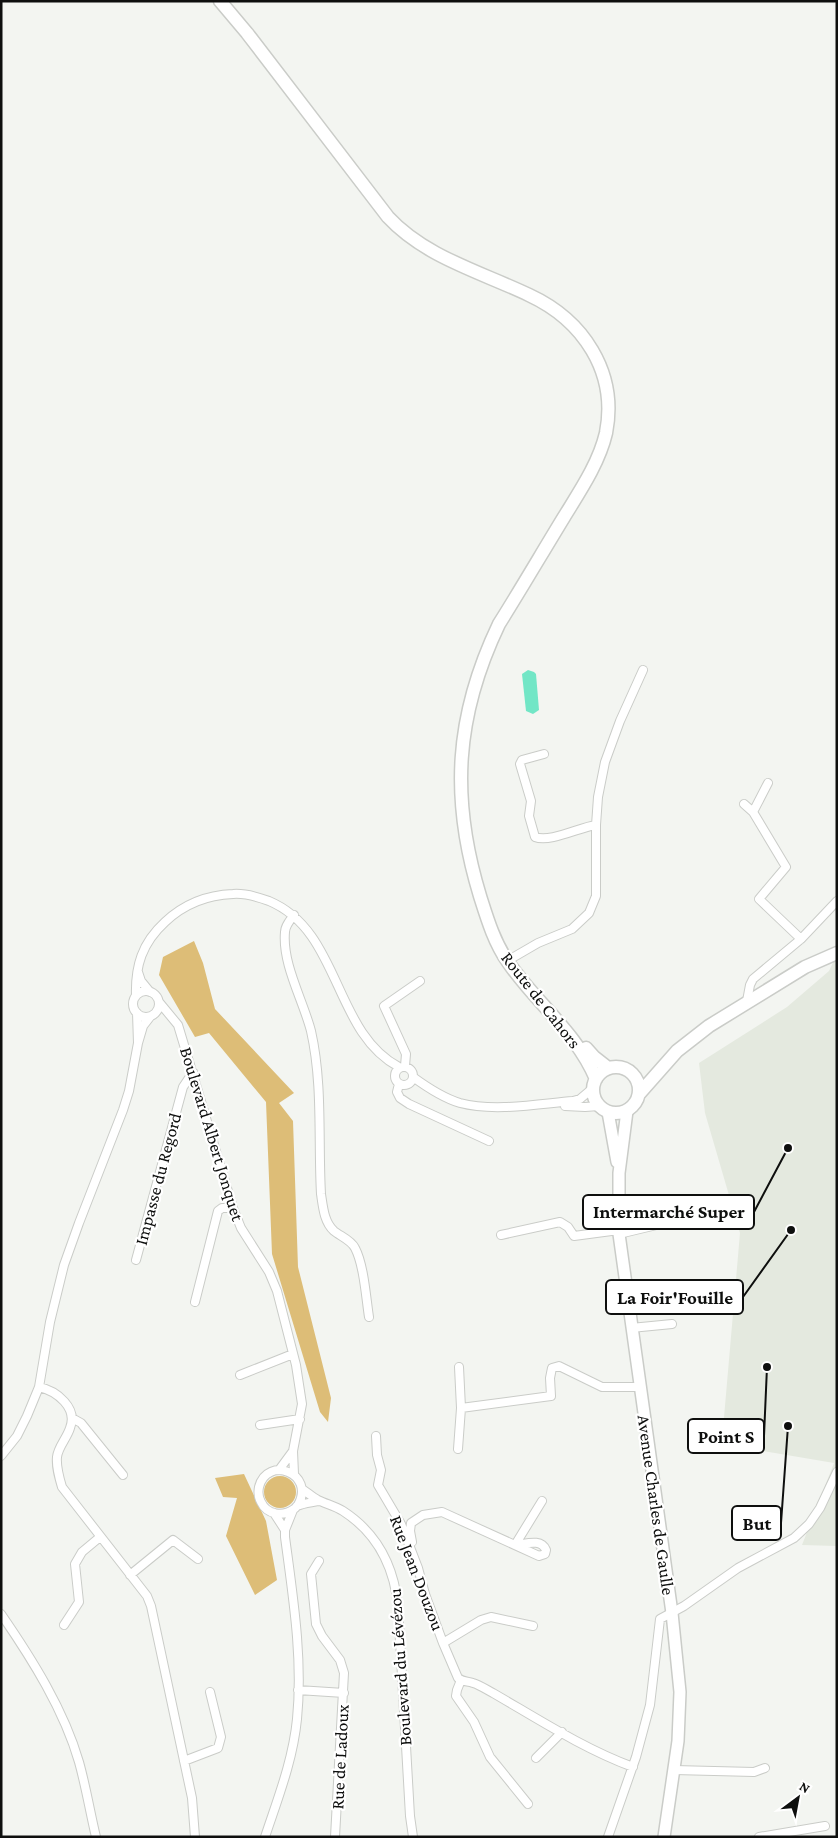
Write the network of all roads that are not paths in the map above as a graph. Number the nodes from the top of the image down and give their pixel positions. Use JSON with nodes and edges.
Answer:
{"nodes":[{"id":1,"x":220,"y":1,"type":"edge"},
{"id":2,"x":226,"y":1,"type":"edge"},
{"id":3,"x":247,"y":33,"type":"junction"},
{"id":4,"x":643,"y":670,"type":"dead end"},
{"id":5,"x":544,"y":754,"type":"dead end"},
{"id":6,"x":768,"y":783,"type":"dead end"},
{"id":7,"x":744,"y":804,"type":"dead end"},
{"id":8,"x":754,"y":812,"type":"junction"},
{"id":9,"x":596,"y":824,"type":"junction"},
{"id":10,"x":837,"y":901,"type":"edge"},
{"id":11,"x":294,"y":915,"type":"junction"},
{"id":12,"x":801,"y":939,"type":"junction"},
{"id":13,"x":837,"y":953,"type":"edge"},
{"id":14,"x":510,"y":959,"type":"junction"},
{"id":15,"x":137,"y":965,"type":"junction"},
{"id":16,"x":420,"y":981,"type":"dead end"},
{"id":17,"x":150,"y":992,"type":"junction"},
{"id":18,"x":136,"y":996,"type":"junction"},
{"id":19,"x":747,"y":1001,"type":"junction"},
{"id":20,"x":160,"y":1002,"type":"junction"},
{"id":21,"x":137,"y":1013,"type":"junction"},
{"id":22,"x":152,"y":1016,"type":"junction"},
{"id":23,"x":172,"y":1017,"type":"junction"},
{"id":24,"x":138,"y":1043,"type":"junction"},
{"id":25,"x":666,"y":1063,"type":"junction"},
{"id":26,"x":608,"y":1068,"type":"junction"},
{"id":27,"x":399,"y":1069,"type":"junction"},
{"id":28,"x":193,"y":1072,"type":"junction"},
{"id":29,"x":635,"y":1076,"type":"junction"},
{"id":30,"x":412,"y":1080,"type":"junction"},
{"id":31,"x":594,"y":1083,"type":"junction"},
{"id":32,"x":399,"y":1084,"type":"junction"},
{"id":33,"x":639,"y":1094,"type":"junction"},
{"id":34,"x":541,"y":1104,"type":"junction"},
{"id":35,"x":604,"y":1109,"type":"junction"},
{"id":36,"x":627,"y":1111,"type":"junction"},
{"id":37,"x":489,"y":1141,"type":"dead end"},
{"id":38,"x":619,"y":1173,"type":"junction"},
{"id":39,"x":233,"y":1208,"type":"junction"},
{"id":40,"x":694,"y":1216,"type":"dead end"},
{"id":41,"x":619,"y":1232,"type":"junction"},
{"id":42,"x":501,"y":1235,"type":"dead end"},
{"id":43,"x":136,"y":1260,"type":"dead end"},
{"id":44,"x":195,"y":1302,"type":"dead end"},
{"id":45,"x":369,"y":1317,"type":"dead end"},
{"id":46,"x":672,"y":1324,"type":"dead end"},
{"id":47,"x":631,"y":1328,"type":"junction"},
{"id":48,"x":293,"y":1354,"type":"junction"},
{"id":49,"x":459,"y":1367,"type":"dead end"},
{"id":50,"x":240,"y":1375,"type":"dead end"},
{"id":51,"x":39,"y":1387,"type":"junction"},
{"id":52,"x":639,"y":1387,"type":"junction"},
{"id":53,"x":461,"y":1408,"type":"junction"},
{"id":54,"x":72,"y":1418,"type":"junction"},
{"id":55,"x":300,"y":1419,"type":"junction"},
{"id":56,"x":260,"y":1426,"type":"dead end"},
{"id":57,"x":376,"y":1436,"type":"dead end"},
{"id":58,"x":458,"y":1449,"type":"dead end"},
{"id":59,"x":293,"y":1451,"type":"junction"},
{"id":60,"x":1,"y":1456,"type":"edge"},
{"id":61,"x":279,"y":1470,"type":"junction"},
{"id":62,"x":837,"y":1472,"type":"edge"},
{"id":63,"x":294,"y":1474,"type":"junction"},
{"id":64,"x":123,"y":1475,"type":"dead end"},
{"id":65,"x":302,"y":1489,"type":"junction"},
{"id":66,"x":319,"y":1501,"type":"junction"},
{"id":67,"x":542,"y":1501,"type":"dead end"},
{"id":68,"x":296,"y":1507,"type":"junction"},
{"id":69,"x":274,"y":1513,"type":"junction"},
{"id":70,"x":285,"y":1530,"type":"junction"},
{"id":71,"x":100,"y":1537,"type":"junction"},
{"id":72,"x":198,"y":1559,"type":"dead end"},
{"id":73,"x":319,"y":1562,"type":"dead end"},
{"id":74,"x":418,"y":1568,"type":"junction"},
{"id":75,"x":130,"y":1575,"type":"junction"},
{"id":76,"x":672,"y":1613,"type":"junction"},
{"id":77,"x":1,"y":1614,"type":"edge"},
{"id":78,"x":64,"y":1625,"type":"dead end"},
{"id":79,"x":533,"y":1626,"type":"dead end"},
{"id":80,"x":443,"y":1643,"type":"junction"},
{"id":81,"x":461,"y":1680,"type":"junction"},
{"id":82,"x":298,"y":1690,"type":"junction"},
{"id":83,"x":210,"y":1692,"type":"dead end"},
{"id":84,"x":344,"y":1693,"type":"junction"},
{"id":85,"x":562,"y":1732,"type":"junction"},
{"id":86,"x":536,"y":1758,"type":"dead end"},
{"id":87,"x":184,"y":1761,"type":"junction"},
{"id":88,"x":633,"y":1767,"type":"junction"},
{"id":89,"x":765,"y":1768,"type":"dead end"},
{"id":90,"x":674,"y":1770,"type":"junction"},
{"id":91,"x":528,"y":1804,"type":"dead end"},
{"id":92,"x":825,"y":1826,"type":"dead end"},
{"id":93,"x":96,"y":1837,"type":"edge"},
{"id":94,"x":195,"y":1837,"type":"edge"},
{"id":95,"x":265,"y":1837,"type":"edge"},
{"id":96,"x":335,"y":1837,"type":"edge"},
{"id":97,"x":413,"y":1837,"type":"edge"},
{"id":98,"x":608,"y":1837,"type":"edge"},
{"id":99,"x":664,"y":1837,"type":"edge"},
{"id":100,"x":759,"y":1837,"type":"edge"}],
"edges":[{"from":1,"to":3,"type":"main road"},
{"from":2,"to":3,"type":"main road"},
{"from":3,"to":14,"type":"main road","name":"Route de Cahors"},
{"from":4,"to":9,"type":"street"},
{"from":5,"to":9,"type":"street"},
{"from":6,"to":8,"type":"street"},
{"from":7,"to":8,"type":"street"},
{"from":8,"to":12,"type":"street"},
{"from":9,"to":14,"type":"street"},
{"from":10,"to":12,"type":"street"},
{"from":11,"to":15,"type":"street"},
{"from":11,"to":27,"type":"street"},
{"from":11,"to":45,"type":"street"},
{"from":12,"to":19,"type":"street"},
{"from":13,"to":19,"type":"main road"},
{"from":14,"to":26,"type":"main road","name":"Route de Cahors"},
{"from":14,"to":31,"type":"main road","name":"Route de Cahors"},
{"from":15,"to":17,"type":"street"},
{"from":15,"to":18,"type":"street"},
{"from":16,"to":27,"type":"street"},
{"from":17,"to":18,"type":"street"},
{"from":17,"to":20,"type":"street"},
{"from":18,"to":21,"type":"street"},
{"from":19,"to":25,"type":"main road"},
{"from":20,"to":22,"type":"street"},
{"from":20,"to":23,"type":"street","name":"Boulevard Albert Jonquet"},
{"from":21,"to":22,"type":"street"},
{"from":21,"to":24,"type":"street"},
{"from":22,"to":23,"type":"street"},
{"from":22,"to":24,"type":"street"},
{"from":23,"to":28,"type":"street","name":"Boulevard Albert Jonquet"},
{"from":24,"to":51,"type":"street"},
{"from":25,"to":29,"type":"main road"},
{"from":25,"to":33,"type":"main road"},
{"from":26,"to":29,"type":"main road"},
{"from":26,"to":31,"type":"main road"},
{"from":27,"to":30,"type":"street"},
{"from":27,"to":32,"type":"street"},
{"from":28,"to":39,"type":"street","name":"Boulevard Albert Jonquet"},
{"from":28,"to":43,"type":"street","name":"Impasse du Regord"},
{"from":29,"to":33,"type":"main road"},
{"from":30,"to":32,"type":"street"},
{"from":30,"to":34,"type":"street"},
{"from":31,"to":34,"type":"street"},
{"from":31,"to":35,"type":"main road"},
{"from":32,"to":37,"type":"street"},
{"from":33,"to":36,"type":"main road"},
{"from":34,"to":35,"type":"street"},
{"from":35,"to":36,"type":"main road"},
{"from":35,"to":38,"type":"main road"},
{"from":36,"to":38,"type":"main road"},
{"from":38,"to":41,"type":"main road","name":"Avenue Charles de Gaulle"},
{"from":39,"to":44,"type":"street"},
{"from":39,"to":48,"type":"street","name":"Boulevard Albert Jonquet"},
{"from":40,"to":41,"type":"street"},
{"from":41,"to":42,"type":"street"},
{"from":41,"to":47,"type":"main road","name":"Avenue Charles de Gaulle"},
{"from":46,"to":47,"type":"street"},
{"from":47,"to":52,"type":"main road","name":"Avenue Charles de Gaulle"},
{"from":48,"to":50,"type":"street"},
{"from":48,"to":55,"type":"street","name":"Boulevard Albert Jonquet"},
{"from":49,"to":53,"type":"street"},
{"from":51,"to":54,"type":"street"},
{"from":51,"to":60,"type":"street"},
{"from":52,"to":53,"type":"street"},
{"from":52,"to":76,"type":"main road","name":"Avenue Charles de Gaulle"},
{"from":53,"to":58,"type":"street"},
{"from":54,"to":64,"type":"street"},
{"from":54,"to":71,"type":"street"},
{"from":55,"to":56,"type":"street"},
{"from":55,"to":59,"type":"street","name":"Boulevard Albert Jonquet"},
{"from":57,"to":74,"type":"street","name":"Rue Jean Douzou"},
{"from":59,"to":61,"type":"street","name":"Boulevard Albert Jonquet"},
{"from":59,"to":63,"type":"street","name":"Boulevard Albert Jonquet"},
{"from":61,"to":63,"type":"street"},
{"from":61,"to":69,"type":"street"},
{"from":62,"to":76,"type":"street"},
{"from":63,"to":65,"type":"street"},
{"from":65,"to":66,"type":"street","name":"Boulevard du Lévézou"},
{"from":65,"to":68,"type":"street"},
{"from":66,"to":68,"type":"street"},
{"from":66,"to":97,"type":"street","name":"Boulevard du Lévézou"},
{"from":67,"to":74,"type":"street"},
{"from":68,"to":69,"type":"street"},
{"from":68,"to":70,"type":"street"},
{"from":69,"to":70,"type":"street"},
{"from":70,"to":82,"type":"street"},
{"from":71,"to":75,"type":"street"},
{"from":71,"to":78,"type":"street"},
{"from":72,"to":75,"type":"street"},
{"from":73,"to":84,"type":"street"},
{"from":74,"to":80,"type":"street","name":"Rue Jean Douzou"},
{"from":75,"to":87,"type":"street"},
{"from":76,"to":88,"type":"street"},
{"from":76,"to":90,"type":"main road","name":"Avenue Charles de Gaulle"},
{"from":77,"to":93,"type":"street"},
{"from":79,"to":80,"type":"street"},
{"from":80,"to":81,"type":"street","name":"Rue Jean Douzou"},
{"from":81,"to":85,"type":"street"},
{"from":81,"to":91,"type":"street","name":"Rue Jean Douzou"},
{"from":82,"to":84,"type":"street","name":"Rue de Ladoux"},
{"from":82,"to":95,"type":"street"},
{"from":83,"to":87,"type":"street"},
{"from":84,"to":96,"type":"street","name":"Rue de Ladoux"},
{"from":85,"to":86,"type":"street"},
{"from":85,"to":88,"type":"street"},
{"from":87,"to":94,"type":"street"},
{"from":88,"to":98,"type":"street"},
{"from":89,"to":90,"type":"street"},
{"from":90,"to":99,"type":"main road","name":"Avenue Charles de Gaulle"},
{"from":92,"to":100,"type":"street"}]}
